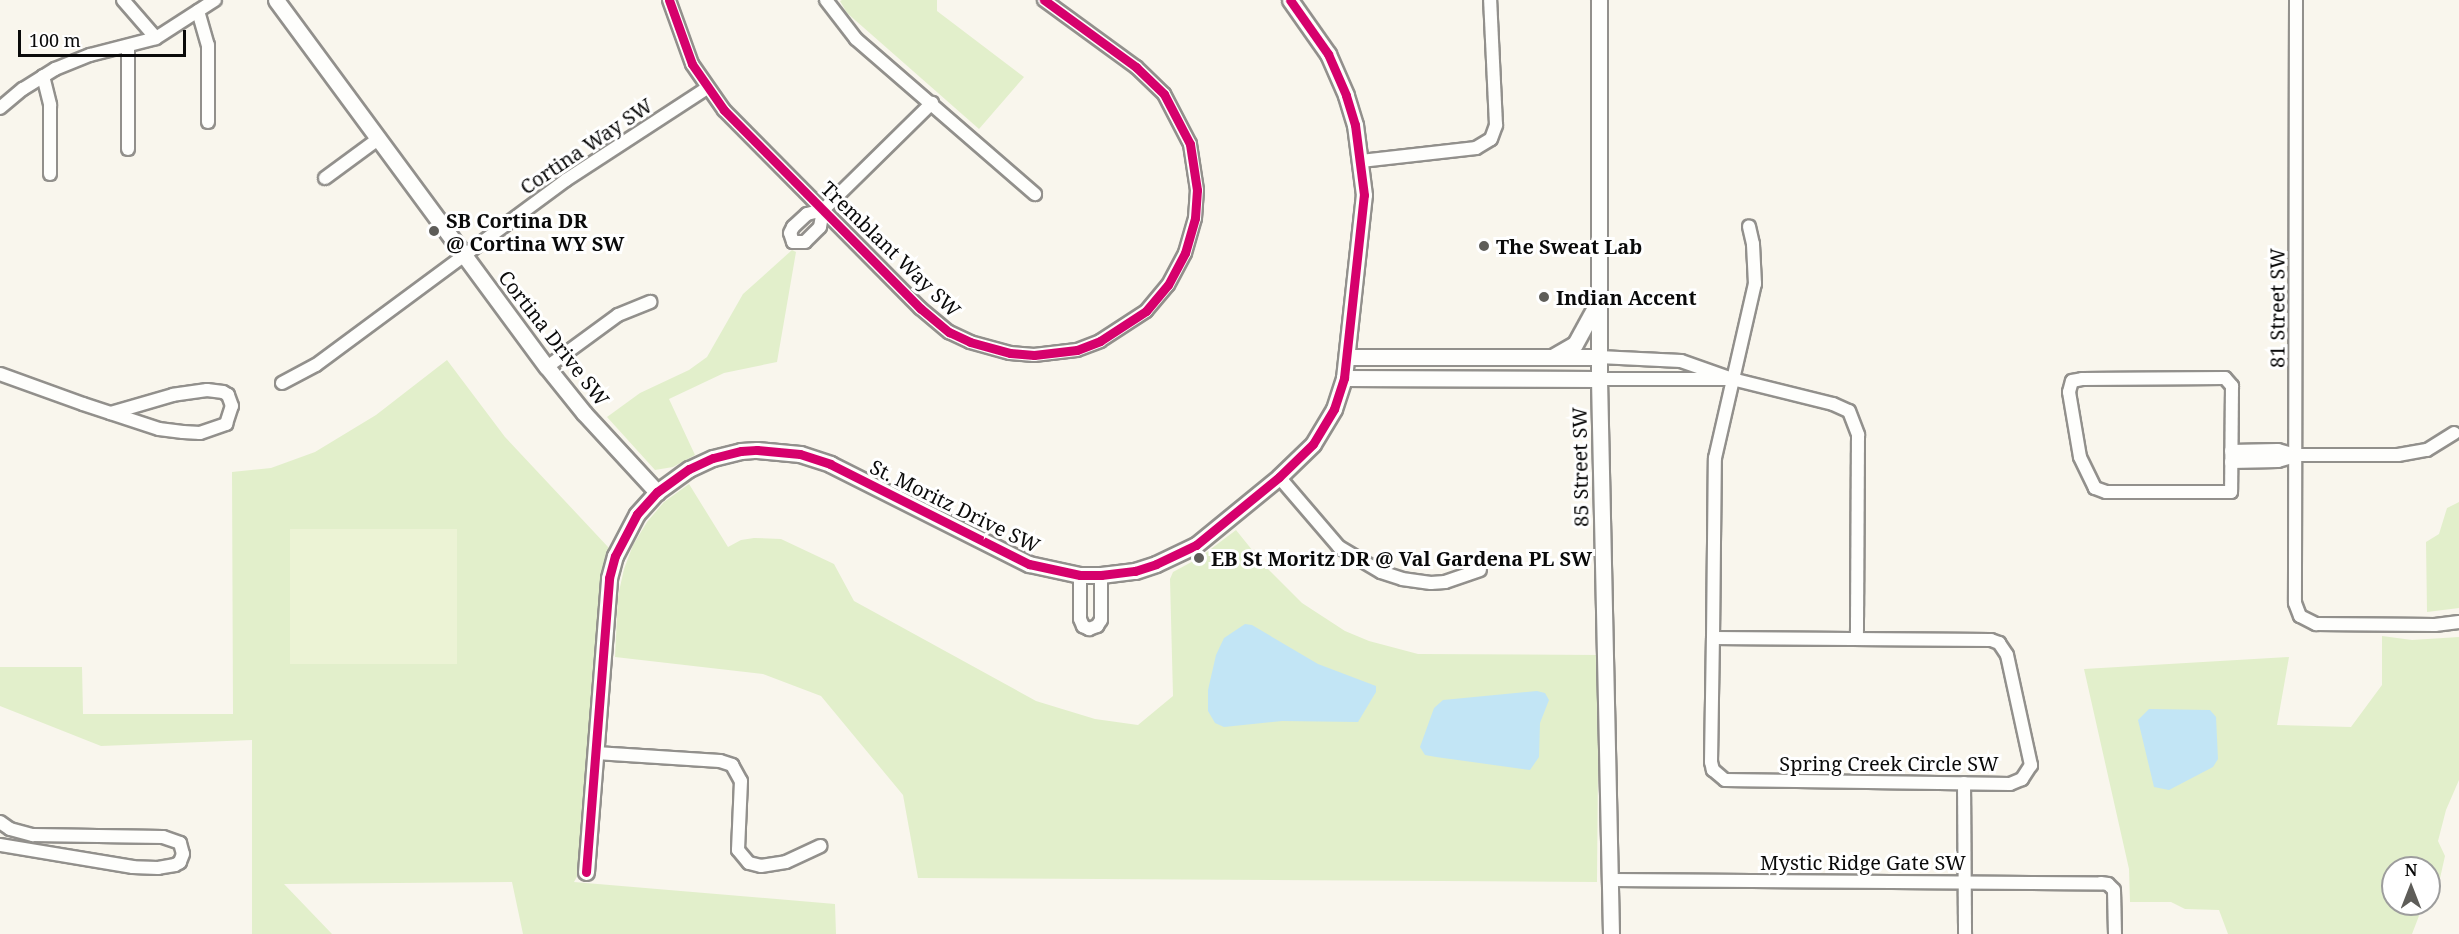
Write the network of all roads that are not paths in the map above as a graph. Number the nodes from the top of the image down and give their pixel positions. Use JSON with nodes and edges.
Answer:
{"nodes":[{"id":1,"x":123,"y":0,"type":"edge"},
{"id":2,"x":215,"y":0,"type":"edge"},
{"id":3,"x":276,"y":0,"type":"edge"},
{"id":4,"x":669,"y":0,"type":"edge"},
{"id":5,"x":826,"y":0,"type":"edge"},
{"id":6,"x":1044,"y":0,"type":"edge"},
{"id":7,"x":1290,"y":0,"type":"edge"},
{"id":8,"x":1490,"y":0,"type":"edge"},
{"id":9,"x":1599,"y":0,"type":"edge"},
{"id":10,"x":2296,"y":0,"type":"edge"},
{"id":11,"x":198,"y":11,"type":"junction"},
{"id":12,"x":156,"y":38,"type":"junction"},
{"id":13,"x":128,"y":46,"type":"junction"},
{"id":14,"x":43,"y":76,"type":"junction"},
{"id":15,"x":707,"y":88,"type":"junction"},
{"id":16,"x":932,"y":103,"type":"junction"},
{"id":17,"x":0,"y":108,"type":"edge"},
{"id":18,"x":208,"y":122,"type":"dead end"},
{"id":19,"x":378,"y":139,"type":"junction"},
{"id":20,"x":128,"y":149,"type":"dead end"},
{"id":21,"x":1361,"y":160,"type":"junction"},
{"id":22,"x":50,"y":174,"type":"dead end"},
{"id":23,"x":325,"y":178,"type":"dead end"},
{"id":24,"x":1035,"y":194,"type":"dead end"},
{"id":25,"x":823,"y":210,"type":"junction"},
{"id":26,"x":1749,"y":226,"type":"dead end"},
{"id":27,"x":465,"y":255,"type":"junction"},
{"id":28,"x":1600,"y":299,"type":"junction"},
{"id":29,"x":651,"y":302,"type":"dead end"},
{"id":30,"x":1347,"y":357,"type":"junction"},
{"id":31,"x":1552,"y":357,"type":"junction"},
{"id":32,"x":1599,"y":357,"type":"junction"},
{"id":33,"x":547,"y":368,"type":"junction"},
{"id":34,"x":0,"y":374,"type":"edge"},
{"id":35,"x":1344,"y":378,"type":"junction"},
{"id":36,"x":1599,"y":379,"type":"junction"},
{"id":37,"x":1732,"y":379,"type":"junction"},
{"id":38,"x":282,"y":383,"type":"dead end"},
{"id":39,"x":111,"y":413,"type":"junction"},
{"id":40,"x":2454,"y":433,"type":"dead end"},
{"id":41,"x":2296,"y":455,"type":"junction"},
{"id":42,"x":2231,"y":456,"type":"junction"},
{"id":43,"x":1279,"y":477,"type":"junction"},
{"id":44,"x":657,"y":492,"type":"junction"},
{"id":45,"x":1480,"y":570,"type":"dead end"},
{"id":46,"x":1080,"y":575,"type":"junction"},
{"id":47,"x":1101,"y":575,"type":"junction"},
{"id":48,"x":2459,"y":622,"type":"edge"},
{"id":49,"x":1713,"y":638,"type":"junction"},
{"id":50,"x":1857,"y":638,"type":"junction"},
{"id":51,"x":596,"y":753,"type":"junction"},
{"id":52,"x":1964,"y":783,"type":"junction"},
{"id":53,"x":0,"y":822,"type":"edge"},
{"id":54,"x":0,"y":845,"type":"edge"},
{"id":55,"x":821,"y":846,"type":"dead end"},
{"id":56,"x":586,"y":872,"type":"dead end"},
{"id":57,"x":1612,"y":880,"type":"junction"},
{"id":58,"x":1965,"y":882,"type":"junction"},
{"id":59,"x":1611,"y":934,"type":"edge"},
{"id":60,"x":1965,"y":934,"type":"edge"},
{"id":61,"x":2115,"y":934,"type":"edge"}],
"edges":[{"from":1,"to":12,"type":"street"},
{"from":2,"to":11,"type":"street"},
{"from":3,"to":19,"type":"street","name":"Cortina Drive SW"},
{"from":4,"to":15,"type":"street","name":"Tremblant Way SW"},
{"from":5,"to":16,"type":"street"},
{"from":6,"to":25,"type":"street","name":"Tremblant Way SW"},
{"from":7,"to":21,"type":"street","name":"St. Moritz Drive SW"},
{"from":8,"to":21,"type":"street"},
{"from":9,"to":28,"type":"street","name":"85 Street SW"},
{"from":10,"to":41,"type":"street","name":"81 Street SW"},
{"from":11,"to":12,"type":"street"},
{"from":11,"to":18,"type":"street"},
{"from":12,"to":13,"type":"street"},
{"from":13,"to":14,"type":"street"},
{"from":13,"to":20,"type":"street"},
{"from":14,"to":17,"type":"street"},
{"from":14,"to":22,"type":"street"},
{"from":15,"to":25,"type":"street","name":"Tremblant Way SW"},
{"from":15,"to":27,"type":"street","name":"Cortina Way SW"},
{"from":16,"to":24,"type":"street"},
{"from":16,"to":25,"type":"street"},
{"from":19,"to":23,"type":"street"},
{"from":19,"to":27,"type":"street","name":"Cortina Drive SW"},
{"from":21,"to":30,"type":"street","name":"St. Moritz Drive SW"},
{"from":26,"to":37,"type":"street","name":"Spring Creek Circle SW"},
{"from":27,"to":33,"type":"street","name":"Cortina Drive SW"},
{"from":27,"to":38,"type":"street","name":"Cortina Way SW"},
{"from":28,"to":31,"type":"street"},
{"from":28,"to":32,"type":"street","name":"85 Street SW"},
{"from":29,"to":33,"type":"street"},
{"from":30,"to":31,"type":"street"},
{"from":30,"to":35,"type":"street","name":"St. Moritz Drive SW"},
{"from":31,"to":32,"type":"street"},
{"from":32,"to":36,"type":"street","name":"85 Street SW"},
{"from":32,"to":37,"type":"street"},
{"from":33,"to":44,"type":"street","name":"Cortina Drive SW"},
{"from":34,"to":39,"type":"street"},
{"from":35,"to":36,"type":"street"},
{"from":35,"to":43,"type":"street","name":"St. Moritz Drive SW"},
{"from":36,"to":37,"type":"street"},
{"from":36,"to":57,"type":"street","name":"85 Street SW"},
{"from":37,"to":49,"type":"street","name":"Spring Creek Circle SW"},
{"from":37,"to":50,"type":"street"},
{"from":39,"to":39,"type":"street"},
{"from":40,"to":41,"type":"street"},
{"from":41,"to":42,"type":"street"},
{"from":41,"to":48,"type":"street","name":"81 Street SW"},
{"from":42,"to":42,"type":"street"},
{"from":43,"to":45,"type":"street"},
{"from":43,"to":47,"type":"street","name":"St. Moritz Drive SW"},
{"from":44,"to":46,"type":"street","name":"St. Moritz Drive SW"},
{"from":44,"to":51,"type":"street","name":"St. Moritz Drive SW"},
{"from":46,"to":47,"type":"street","name":"St. Moritz Drive SW"},
{"from":46,"to":47,"type":"street"},
{"from":49,"to":50,"type":"street","name":"Spring Creek Circle SW"},
{"from":49,"to":52,"type":"street","name":"Spring Creek Circle SW"},
{"from":50,"to":52,"type":"street","name":"Spring Creek Circle SW"},
{"from":51,"to":55,"type":"street"},
{"from":51,"to":56,"type":"street","name":"St. Moritz Drive SW"},
{"from":52,"to":58,"type":"street"},
{"from":53,"to":54,"type":"street"},
{"from":57,"to":58,"type":"street","name":"Mystic Ridge Gate SW"},
{"from":57,"to":59,"type":"street","name":"85 Street SW"},
{"from":58,"to":60,"type":"street"},
{"from":58,"to":61,"type":"street","name":"Mystic Ridge Gate SW"}]}
